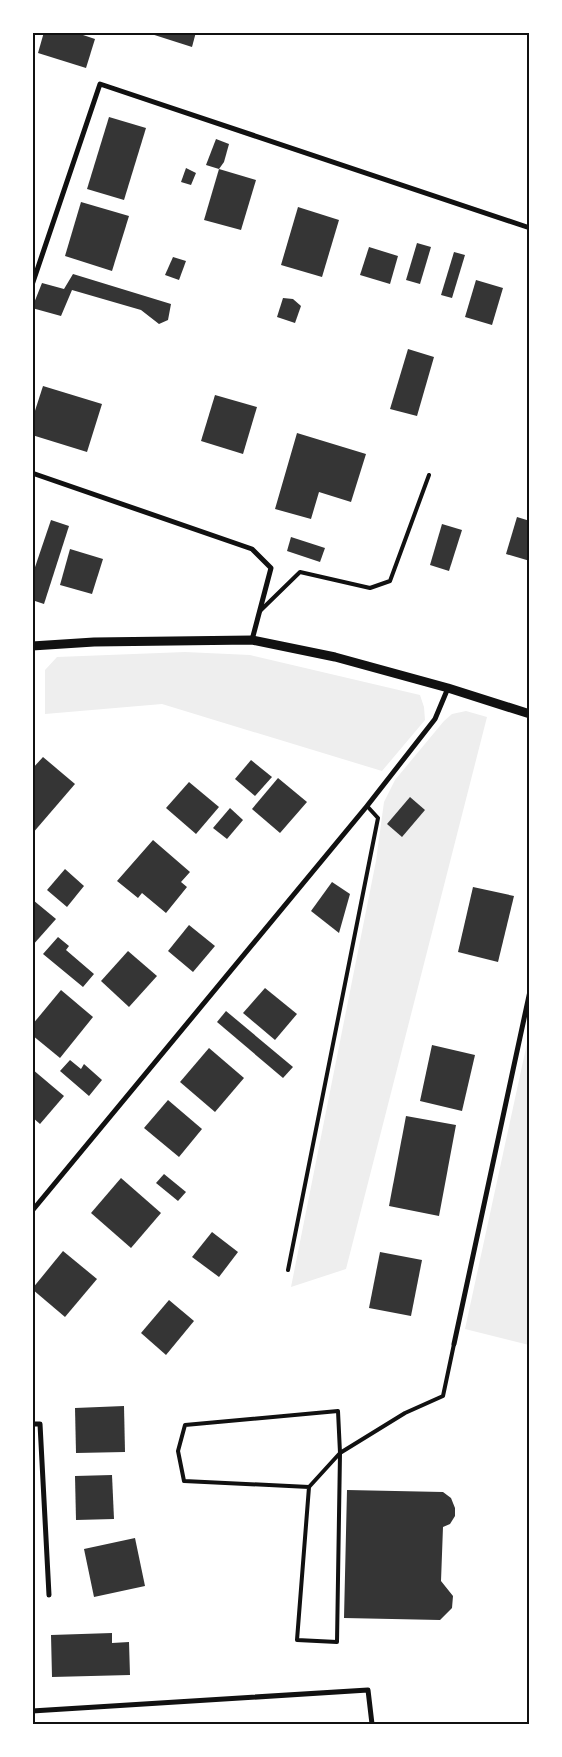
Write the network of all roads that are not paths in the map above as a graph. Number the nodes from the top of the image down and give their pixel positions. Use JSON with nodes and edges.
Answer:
{"nodes":[{"id":1,"x":530,"y":228,"type":"edge"},
{"id":2,"x":32,"y":285,"type":"edge"},
{"id":3,"x":32,"y":473,"type":"edge"},
{"id":4,"x":429,"y":476,"type":"dead end"},
{"id":5,"x":260,"y":611,"type":"junction"},
{"id":6,"x":252,"y":640,"type":"junction"},
{"id":7,"x":32,"y":646,"type":"edge"},
{"id":8,"x":448,"y":688,"type":"junction"},
{"id":9,"x":530,"y":714,"type":"edge"},
{"id":10,"x":367,"y":806,"type":"junction"},
{"id":11,"x":530,"y":991,"type":"edge"},
{"id":12,"x":32,"y":1211,"type":"edge"},
{"id":13,"x":288,"y":1270,"type":"dead end"},
{"id":14,"x":454,"y":1344,"type":"joint"},
{"id":15,"x":32,"y":1424,"type":"edge"},
{"id":16,"x":340,"y":1454,"type":"junction"},
{"id":17,"x":309,"y":1487,"type":"junction"},
{"id":18,"x":48,"y":1595,"type":"dead end"},
{"id":19,"x":32,"y":1711,"type":"edge"},
{"id":20,"x":372,"y":1724,"type":"edge"}],
"edges":[{"from":1,"to":2,"type":"street"},
{"from":3,"to":5,"type":"street"},
{"from":4,"to":5,"type":"lane"},
{"from":5,"to":6,"type":"street"},
{"from":6,"to":7,"type":"street"},
{"from":6,"to":8,"type":"street"},
{"from":8,"to":9,"type":"street"},
{"from":8,"to":10,"type":"street"},
{"from":10,"to":12,"type":"street"},
{"from":10,"to":13,"type":"lane"},
{"from":11,"to":14,"type":"street"},
{"from":14,"to":16,"type":"lane"},
{"from":15,"to":18,"type":"street"},
{"from":16,"to":17,"type":"lane"},
{"from":16,"to":17,"type":"lane"},
{"from":16,"to":17,"type":"lane"},
{"from":19,"to":20,"type":"street"}]}
